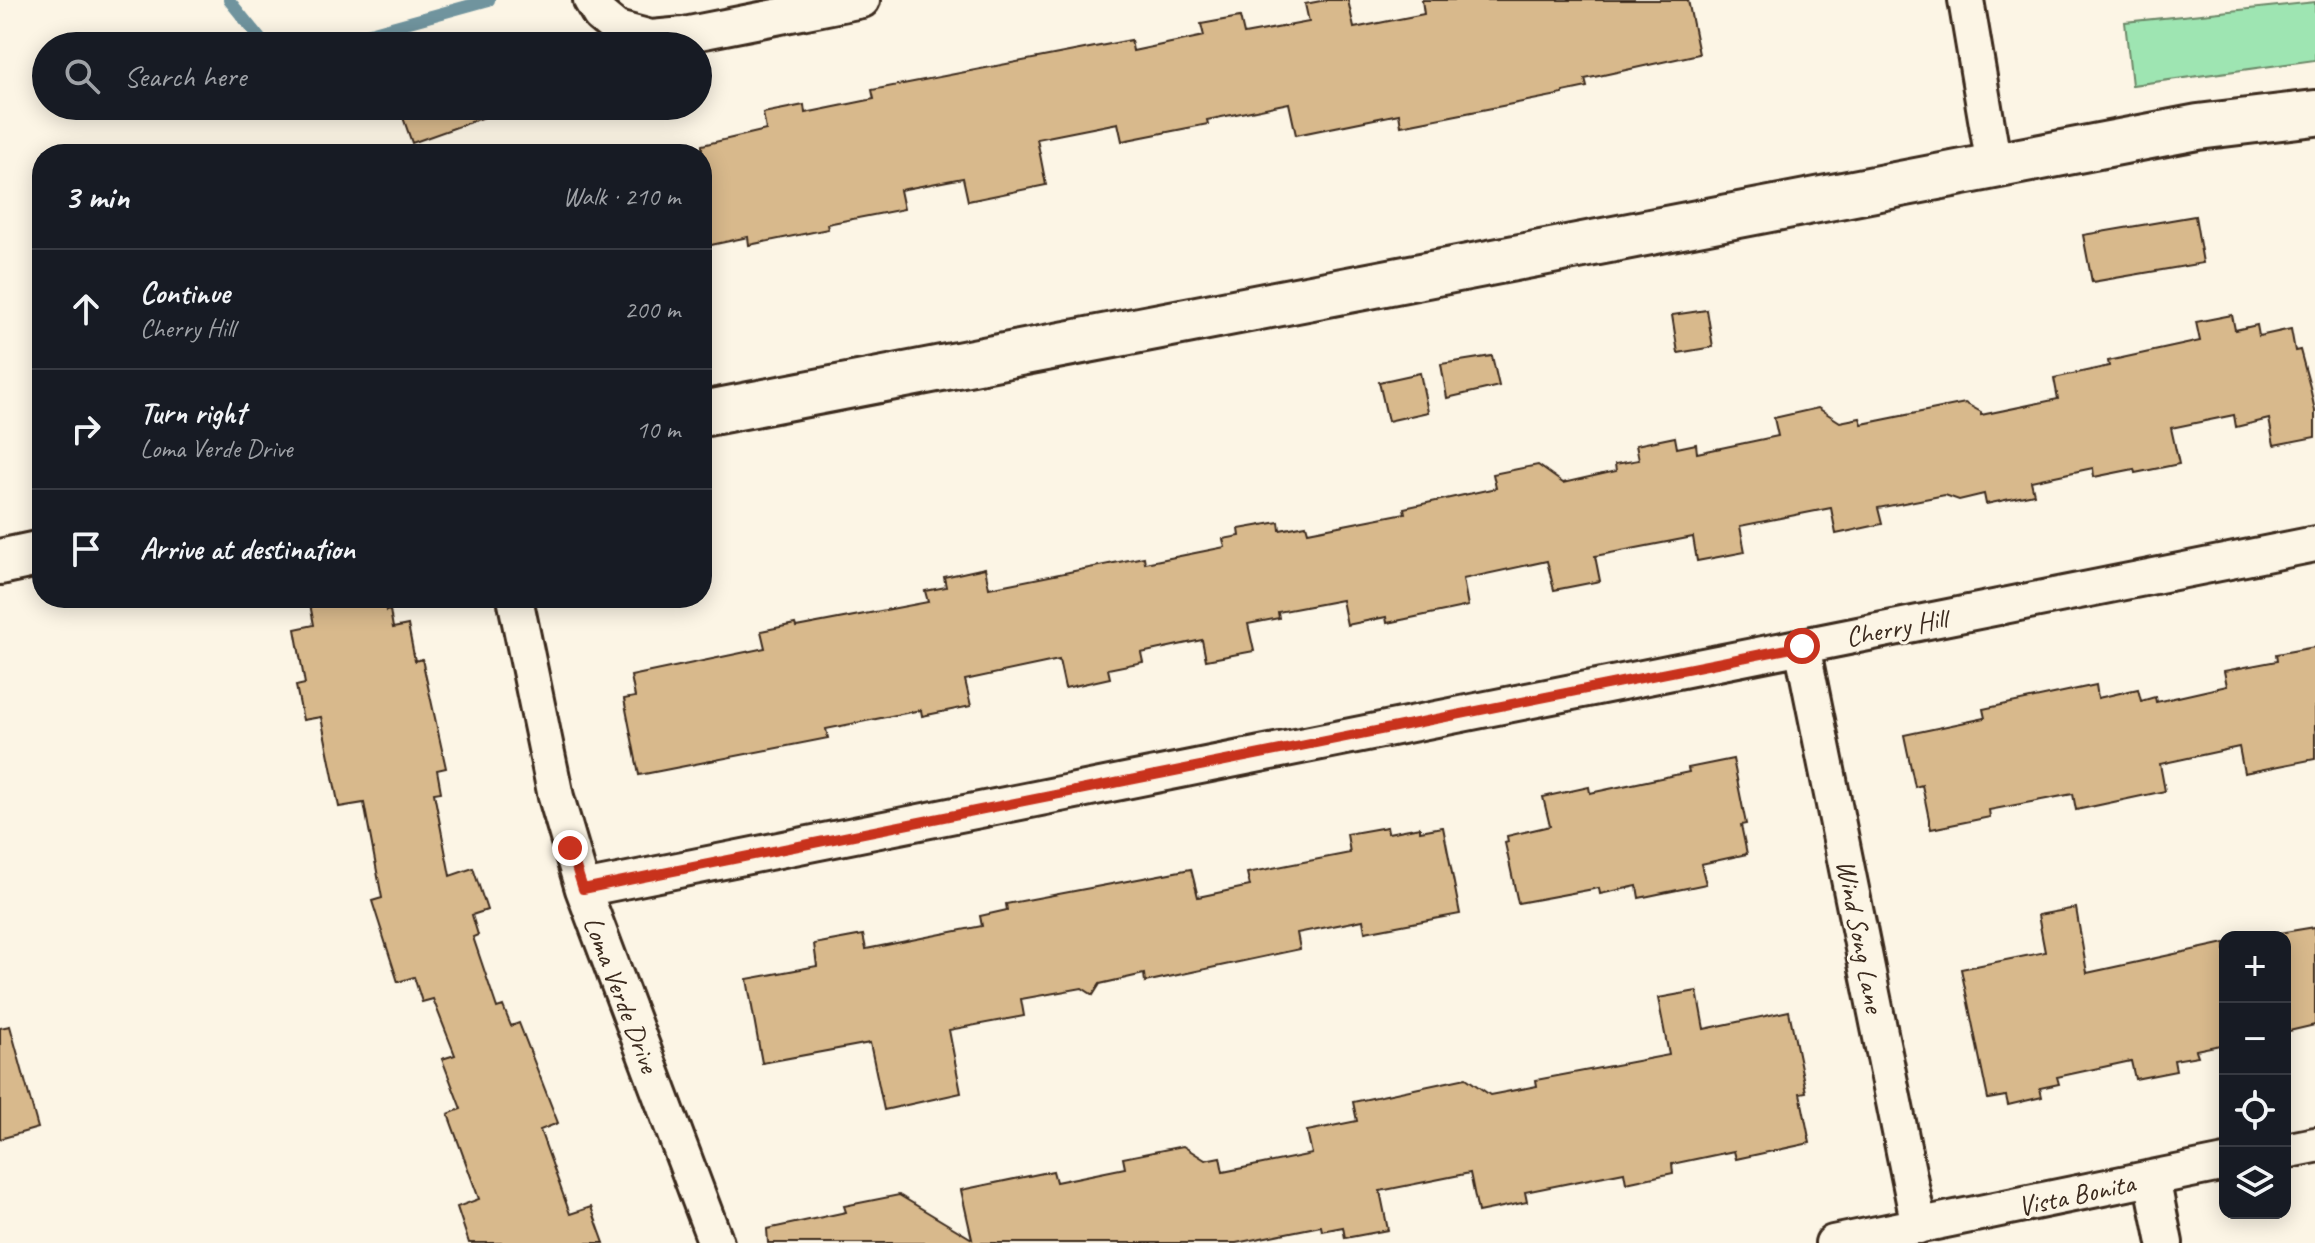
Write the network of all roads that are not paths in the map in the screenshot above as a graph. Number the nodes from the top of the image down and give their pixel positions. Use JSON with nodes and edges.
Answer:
{"nodes":[{"id":1,"x":591,"y":0,"type":"edge"},
{"id":2,"x":862,"y":0,"type":"edge"},
{"id":3,"x":1966,"y":0,"type":"edge"},
{"id":4,"x":628,"y":32,"type":"edge"},
{"id":5,"x":694,"y":32,"type":"edge"},
{"id":6,"x":2315,"y":113,"type":"edge"},
{"id":7,"x":1994,"y":166,"type":"junction"},
{"id":8,"x":712,"y":412,"type":"edge"},
{"id":9,"x":2315,"y":544,"type":"edge"},
{"id":10,"x":32,"y":555,"type":"edge"},
{"id":11,"x":0,"y":562,"type":"edge"},
{"id":12,"x":517,"y":608,"type":"edge"},
{"id":13,"x":1802,"y":646,"type":"junction"},
{"id":14,"x":583,"y":889,"type":"junction"},
{"id":15,"x":2315,"y":1145,"type":"edge"},
{"id":16,"x":2291,"y":1150,"type":"edge"},
{"id":17,"x":2219,"y":1164,"type":"edge"},
{"id":18,"x":2152,"y":1178,"type":"junction"},
{"id":19,"x":1919,"y":1226,"type":"junction"},
{"id":20,"x":716,"y":1243,"type":"edge"},
{"id":21,"x":1833,"y":1243,"type":"edge"},
{"id":22,"x":2165,"y":1243,"type":"edge"}],
"edges":[{"from":1,"to":4,"type":"street"},
{"from":2,"to":5,"type":"street"},
{"from":3,"to":7,"type":"street"},
{"from":6,"to":7,"type":"main road"},
{"from":7,"to":8,"type":"main road"},
{"from":9,"to":13,"type":"street","name":"Cherry Hill"},
{"from":10,"to":11,"type":"main road"},
{"from":12,"to":14,"type":"street","name":"Loma Verde Drive"},
{"from":13,"to":14,"type":"street","name":"Cherry Hill"},
{"from":13,"to":19,"type":"street","name":"Wind Song Lane"},
{"from":14,"to":20,"type":"street","name":"Loma Verde Drive"},
{"from":15,"to":16,"type":"street"},
{"from":17,"to":18,"type":"street","name":"Vista Bonita"},
{"from":18,"to":19,"type":"street","name":"Vista Bonita"},
{"from":18,"to":22,"type":"street"},
{"from":19,"to":21,"type":"street","name":"Vista Bonita"}]}
